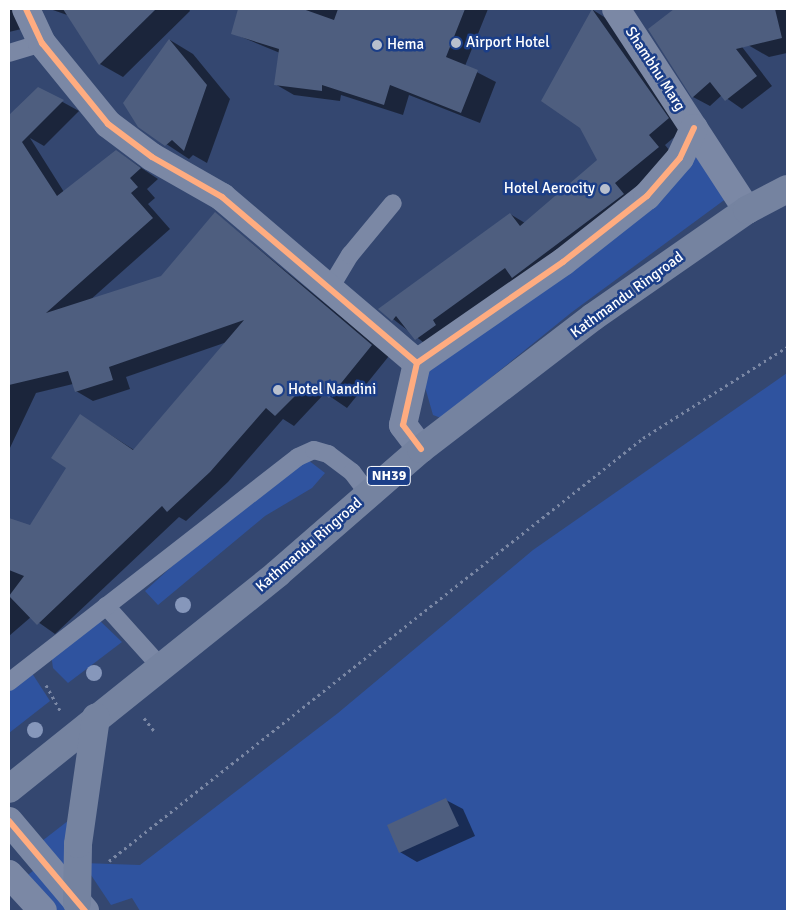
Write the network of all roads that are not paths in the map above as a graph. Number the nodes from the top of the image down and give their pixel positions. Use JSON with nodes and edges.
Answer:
{"nodes":[{"id":1,"x":26,"y":9,"type":"edge"},
{"id":2,"x":616,"y":9,"type":"edge"},
{"id":3,"x":42,"y":43,"type":"junction"},
{"id":4,"x":9,"y":53,"type":"edge"},
{"id":5,"x":694,"y":128,"type":"junction"},
{"id":6,"x":787,"y":189,"type":"edge"},
{"id":7,"x":393,"y":203,"type":"dead end"},
{"id":8,"x":747,"y":210,"type":"junction"},
{"id":9,"x":330,"y":288,"type":"junction"},
{"id":10,"x":417,"y":362,"type":"junction"},
{"id":11,"x":422,"y":449,"type":"junction"},
{"id":12,"x":368,"y":494,"type":"junction"},
{"id":13,"x":106,"y":606,"type":"junction"},
{"id":14,"x":160,"y":666,"type":"junction"},
{"id":15,"x":9,"y":682,"type":"edge"},
{"id":16,"x":96,"y":717,"type":"junction"},
{"id":17,"x":9,"y":789,"type":"edge"},
{"id":18,"x":9,"y":821,"type":"edge"},
{"id":19,"x":9,"y":874,"type":"edge"},
{"id":20,"x":81,"y":907,"type":"edge"},
{"id":21,"x":43,"y":911,"type":"edge"}],
"edges":[{"from":1,"to":3,"type":"street"},
{"from":2,"to":5,"type":"street","name":"Shambhu Marg"},
{"from":3,"to":4,"type":"lane"},
{"from":3,"to":9,"type":"street"},
{"from":5,"to":8,"type":"street","name":"Shambhu Marg"},
{"from":5,"to":10,"type":"street"},
{"from":6,"to":8,"type":"highway","name":"Kathmandu Ringroad","number":"NH39"},
{"from":7,"to":9,"type":"lane"},
{"from":8,"to":11,"type":"highway","name":"Kathmandu Ringroad","number":"NH39"},
{"from":9,"to":10,"type":"street"},
{"from":10,"to":11,"type":"street"},
{"from":11,"to":12,"type":"highway","name":"Kathmandu Ringroad","number":"NH39"},
{"from":12,"to":13,"type":"lane"},
{"from":12,"to":14,"type":"highway","name":"Kathmandu Ringroad","number":"NH39"},
{"from":13,"to":14,"type":"lane"},
{"from":13,"to":15,"type":"lane"},
{"from":14,"to":16,"type":"highway","name":"Kathmandu Ringroad","number":"NH39"},
{"from":16,"to":17,"type":"highway","name":"Kathmandu Ringroad","number":"NH39"},
{"from":16,"to":20,"type":"highway"},
{"from":18,"to":20,"type":"street"},
{"from":19,"to":21,"type":"street"}]}
